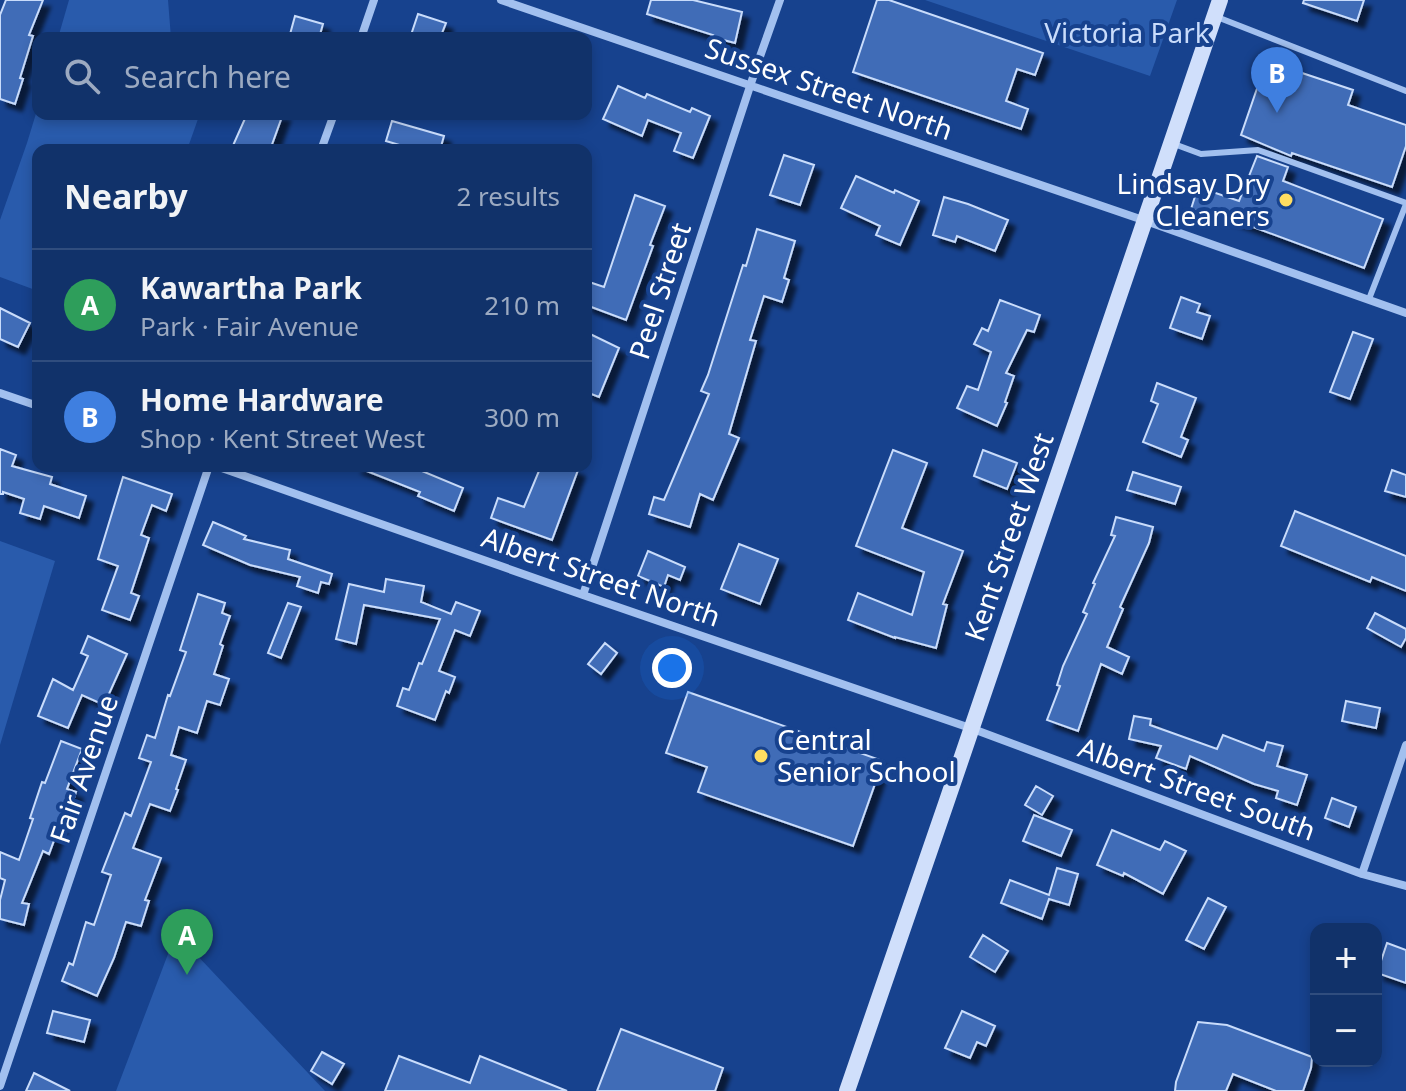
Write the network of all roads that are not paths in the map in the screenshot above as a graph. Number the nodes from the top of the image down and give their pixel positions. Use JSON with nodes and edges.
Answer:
{"nodes":[{"id":1,"x":374,"y":0,"type":"edge"},
{"id":2,"x":501,"y":0,"type":"edge"},
{"id":3,"x":780,"y":0,"type":"edge"},
{"id":4,"x":1217,"y":8,"type":"edge"},
{"id":5,"x":363,"y":32,"type":"edge"},
{"id":6,"x":750,"y":86,"type":"junction"},
{"id":7,"x":1406,"y":91,"type":"edge"},
{"id":8,"x":332,"y":120,"type":"edge"},
{"id":9,"x":1170,"y":142,"type":"junction"},
{"id":10,"x":323,"y":144,"type":"edge"},
{"id":11,"x":1406,"y":204,"type":"edge"},
{"id":12,"x":1143,"y":220,"type":"junction"},
{"id":13,"x":1369,"y":299,"type":"junction"},
{"id":14,"x":1406,"y":313,"type":"edge"},
{"id":15,"x":0,"y":393,"type":"edge"},
{"id":16,"x":32,"y":404,"type":"edge"},
{"id":17,"x":207,"y":472,"type":"edge"},
{"id":18,"x":233,"y":472,"type":"edge"},
{"id":19,"x":583,"y":595,"type":"junction"},
{"id":20,"x":973,"y":729,"type":"junction"},
{"id":21,"x":1406,"y":745,"type":"edge"},
{"id":22,"x":1362,"y":874,"type":"junction"},
{"id":23,"x":1406,"y":886,"type":"edge"},
{"id":24,"x":0,"y":1086,"type":"edge"},
{"id":25,"x":847,"y":1091,"type":"edge"}],
"edges":[{"from":1,"to":5,"type":"street"},
{"from":2,"to":6,"type":"street","name":"Sussex Street North"},
{"from":3,"to":6,"type":"street","name":"Peel Street"},
{"from":4,"to":7,"type":"lane"},
{"from":4,"to":9,"type":"main road","name":"Kent Street West"},
{"from":6,"to":12,"type":"street","name":"Sussex Street North"},
{"from":6,"to":19,"type":"street","name":"Peel Street"},
{"from":8,"to":10,"type":"street"},
{"from":9,"to":11,"type":"lane"},
{"from":9,"to":12,"type":"main road","name":"Kent Street West"},
{"from":11,"to":13,"type":"lane"},
{"from":12,"to":13,"type":"street","name":"Sussex Street North"},
{"from":12,"to":20,"type":"main road","name":"Kent Street West"},
{"from":13,"to":14,"type":"street","name":"Sussex Street North"},
{"from":15,"to":16,"type":"street"},
{"from":17,"to":24,"type":"street","name":"Fair Avenue"},
{"from":18,"to":19,"type":"street","name":"Albert Street North"},
{"from":19,"to":20,"type":"street","name":"Albert Street North"},
{"from":20,"to":22,"type":"street","name":"Albert Street South"},
{"from":20,"to":25,"type":"main road","name":"Kent Street West"},
{"from":21,"to":22,"type":"street"},
{"from":22,"to":23,"type":"street","name":"Albert Street South"}]}
